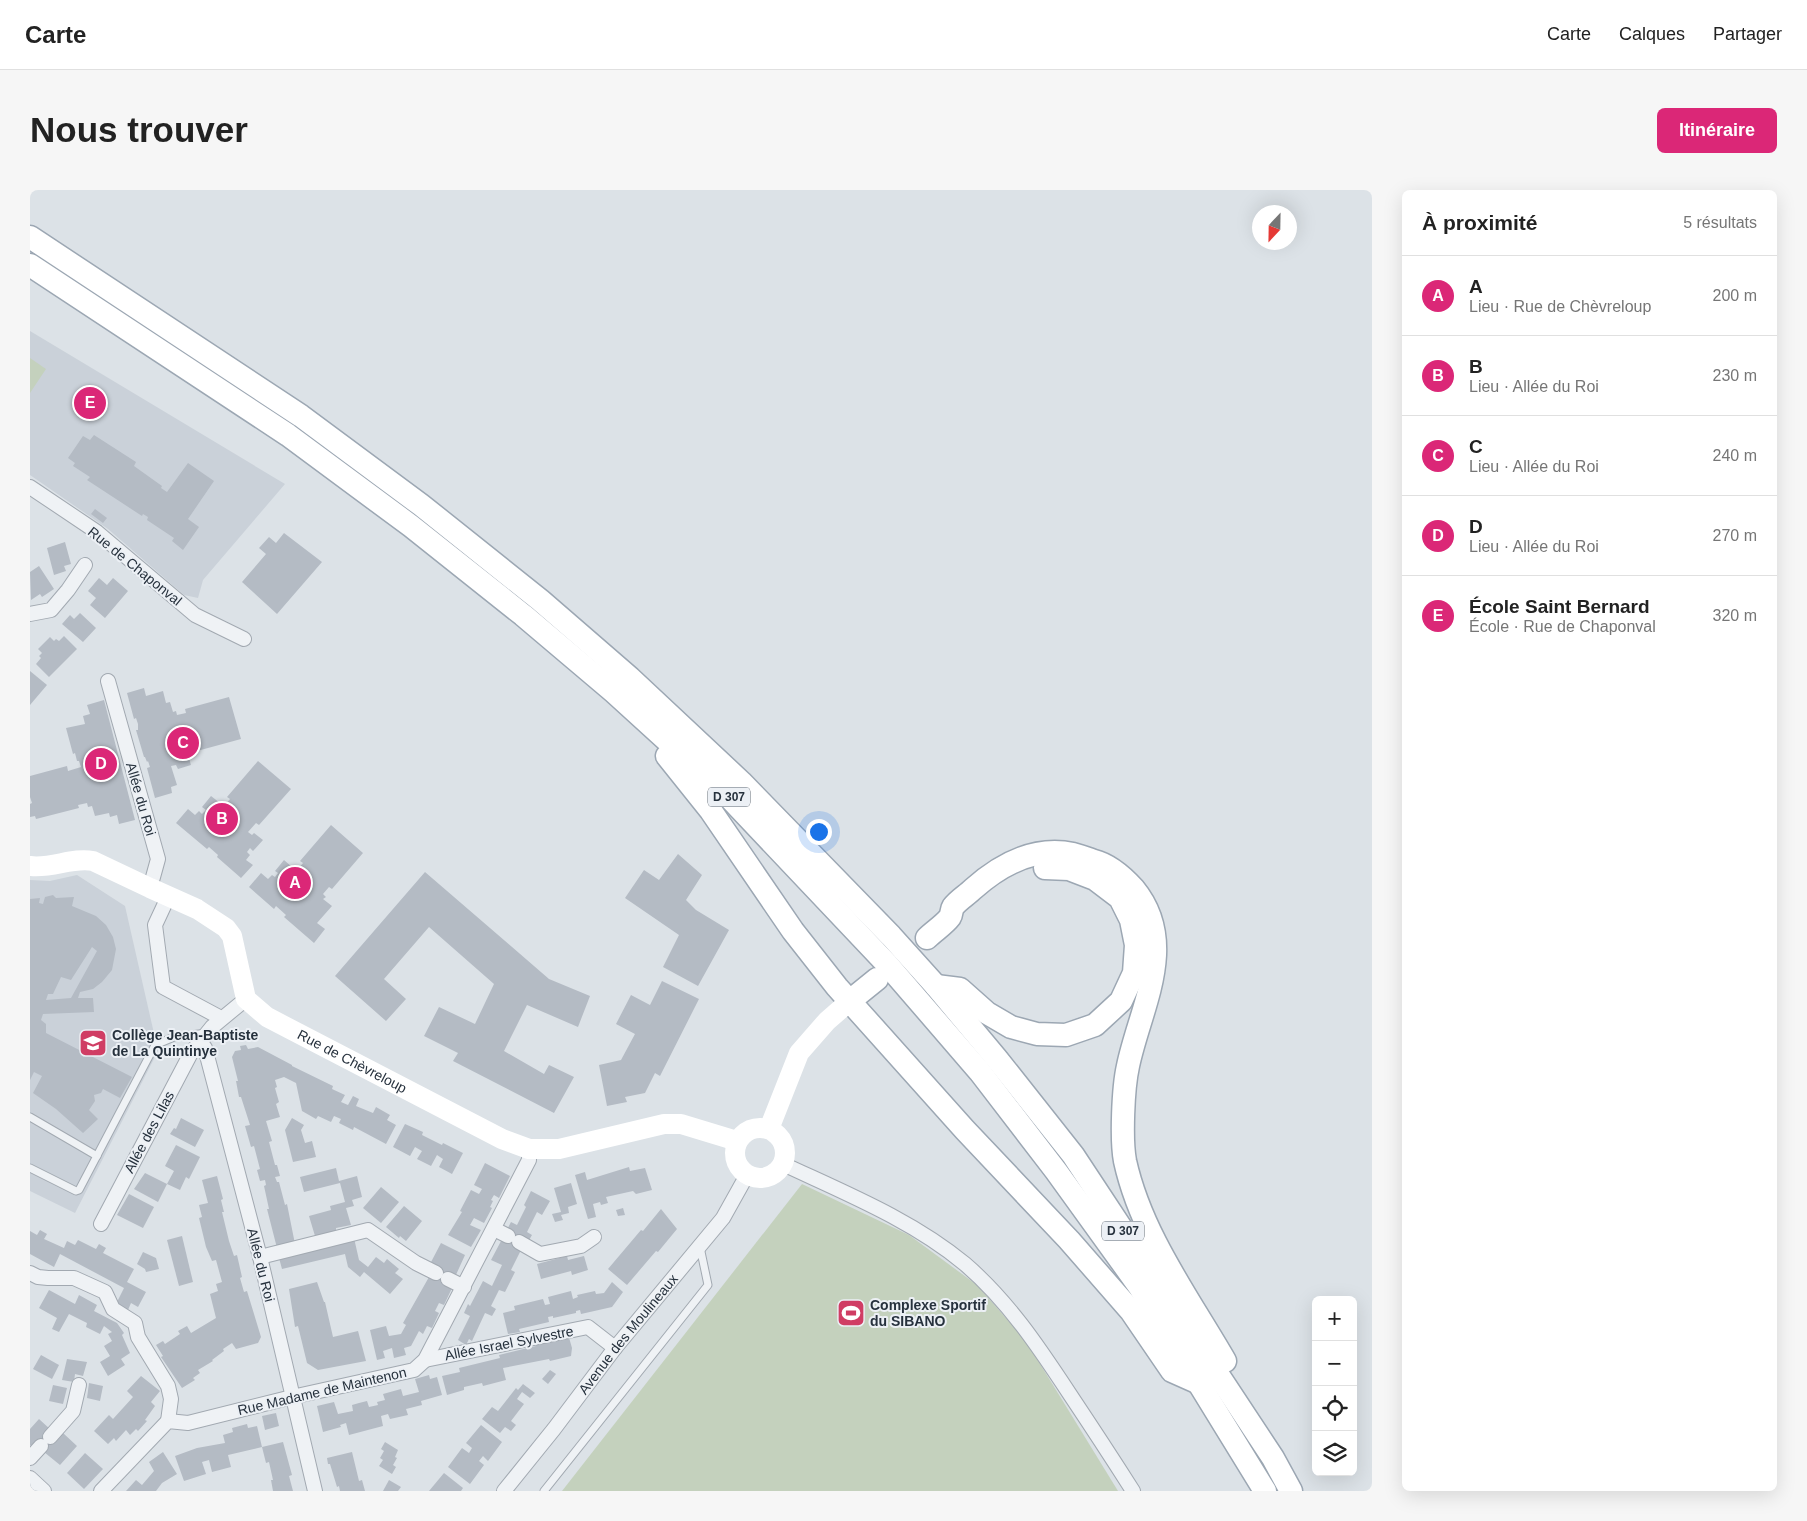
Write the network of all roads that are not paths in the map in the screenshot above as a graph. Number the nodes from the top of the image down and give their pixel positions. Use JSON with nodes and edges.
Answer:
{"nodes":[{"id":1,"x":30,"y":237,"type":"edge"},
{"id":2,"x":30,"y":265,"type":"edge"},
{"id":3,"x":30,"y":487,"type":"edge"},
{"id":4,"x":84,"y":565,"type":"dead end"},
{"id":5,"x":30,"y":614,"type":"edge"},
{"id":6,"x":244,"y":639,"type":"dead end"},
{"id":7,"x":108,"y":681,"type":"dead end"},
{"id":8,"x":622,"y":701,"type":"junction"},
{"id":9,"x":30,"y":866,"type":"edge"},
{"id":10,"x":150,"y":888,"type":"junction"},
{"id":11,"x":169,"y":895,"type":"junction"},
{"id":12,"x":951,"y":916,"type":"junction"},
{"id":13,"x":927,"y":938,"type":"dead end"},
{"id":14,"x":877,"y":979,"type":"dead end"},
{"id":15,"x":936,"y":986,"type":"junction"},
{"id":16,"x":246,"y":999,"type":"junction"},
{"id":17,"x":851,"y":1000,"type":"junction"},
{"id":18,"x":221,"y":1018,"type":"junction"},
{"id":19,"x":204,"y":1037,"type":"junction"},
{"id":20,"x":30,"y":1117,"type":"edge"},
{"id":21,"x":769,"y":1129,"type":"junction"},
{"id":22,"x":738,"y":1141,"type":"junction"},
{"id":23,"x":529,"y":1149,"type":"junction"},
{"id":24,"x":97,"y":1156,"type":"junction"},
{"id":25,"x":783,"y":1164,"type":"junction"},
{"id":26,"x":30,"y":1168,"type":"edge"},
{"id":27,"x":747,"y":1175,"type":"junction"},
{"id":28,"x":101,"y":1224,"type":"dead end"},
{"id":29,"x":494,"y":1229,"type":"junction"},
{"id":30,"x":594,"y":1237,"type":"dead end"},
{"id":31,"x":699,"y":1246,"type":"junction"},
{"id":32,"x":260,"y":1257,"type":"junction"},
{"id":33,"x":30,"y":1273,"type":"edge"},
{"id":34,"x":436,"y":1273,"type":"dead end"},
{"id":35,"x":448,"y":1279,"type":"dead end"},
{"id":36,"x":464,"y":1287,"type":"junction"},
{"id":37,"x":615,"y":1348,"type":"junction"},
{"id":38,"x":426,"y":1360,"type":"junction"},
{"id":39,"x":1199,"y":1383,"type":"junction"},
{"id":40,"x":79,"y":1385,"type":"dead end"},
{"id":41,"x":292,"y":1397,"type":"junction"},
{"id":42,"x":168,"y":1421,"type":"junction"},
{"id":43,"x":30,"y":1458,"type":"edge"},
{"id":44,"x":1272,"y":1458,"type":"junction"},
{"id":45,"x":30,"y":1478,"type":"edge"},
{"id":46,"x":44,"y":1491,"type":"edge"},
{"id":47,"x":101,"y":1491,"type":"edge"},
{"id":48,"x":315,"y":1491,"type":"edge"},
{"id":49,"x":504,"y":1491,"type":"edge"},
{"id":50,"x":544,"y":1491,"type":"edge"},
{"id":51,"x":1133,"y":1491,"type":"edge"},
{"id":52,"x":1265,"y":1491,"type":"edge"},
{"id":53,"x":1291,"y":1491,"type":"edge"}],
"edges":[{"from":1,"to":15,"type":"main road","number":"D 307"},
{"from":2,"to":8,"type":"main road","number":"D 307"},
{"from":3,"to":6,"type":"street","name":"Rue de Chaponval"},
{"from":4,"to":5,"type":"street"},
{"from":7,"to":10,"type":"street","name":"Allée du Roi"},
{"from":8,"to":17,"type":"main road"},
{"from":8,"to":39,"type":"main road","number":"D 307"},
{"from":9,"to":10,"type":"street"},
{"from":10,"to":11,"type":"street"},
{"from":11,"to":16,"type":"street"},
{"from":11,"to":18,"type":"street"},
{"from":12,"to":13,"type":"main road"},
{"from":12,"to":15,"type":"main road"},
{"from":12,"to":44,"type":"main road"},
{"from":14,"to":17,"type":"main road"},
{"from":15,"to":44,"type":"main road","number":"D 307"},
{"from":16,"to":18,"type":"street","name":"Allée des Lilas"},
{"from":16,"to":23,"type":"street","name":"Rue de Chèvreloup"},
{"from":17,"to":21,"type":"street"},
{"from":17,"to":39,"type":"main road"},
{"from":18,"to":19,"type":"street","name":"Allée des Lilas"},
{"from":19,"to":24,"type":"lane"},
{"from":19,"to":28,"type":"street","name":"Allée des Lilas"},
{"from":19,"to":32,"type":"street","name":"Allée du Roi"},
{"from":20,"to":24,"type":"lane"},
{"from":21,"to":22,"type":"street"},
{"from":21,"to":25,"type":"street"},
{"from":22,"to":23,"type":"street","name":"Rue de Chèvreloup"},
{"from":22,"to":27,"type":"street"},
{"from":23,"to":29,"type":"street"},
{"from":24,"to":26,"type":"lane"},
{"from":25,"to":27,"type":"street"},
{"from":25,"to":51,"type":"street"},
{"from":27,"to":31,"type":"street","name":"Avenue des Moulineaux"},
{"from":29,"to":30,"type":"street"},
{"from":29,"to":36,"type":"street"},
{"from":31,"to":37,"type":"street","name":"Avenue des Moulineaux"},
{"from":31,"to":50,"type":"lane"},
{"from":32,"to":34,"type":"street"},
{"from":32,"to":41,"type":"street","name":"Allée du Roi"},
{"from":33,"to":42,"type":"street"},
{"from":35,"to":36,"type":"street"},
{"from":36,"to":38,"type":"street"},
{"from":37,"to":38,"type":"street","name":"Allée Israel Sylvestre"},
{"from":37,"to":49,"type":"street","name":"Avenue des Moulineaux"},
{"from":38,"to":41,"type":"street","name":"Rue Madame de Maintenon"},
{"from":39,"to":52,"type":"main road","number":"D 307"},
{"from":40,"to":43,"type":"street"},
{"from":41,"to":42,"type":"street","name":"Rue Madame de Maintenon"},
{"from":41,"to":48,"type":"street","name":"Allée du Roi"},
{"from":42,"to":47,"type":"street"},
{"from":44,"to":53,"type":"main road","number":"D 307"},
{"from":45,"to":46,"type":"street"}]}
